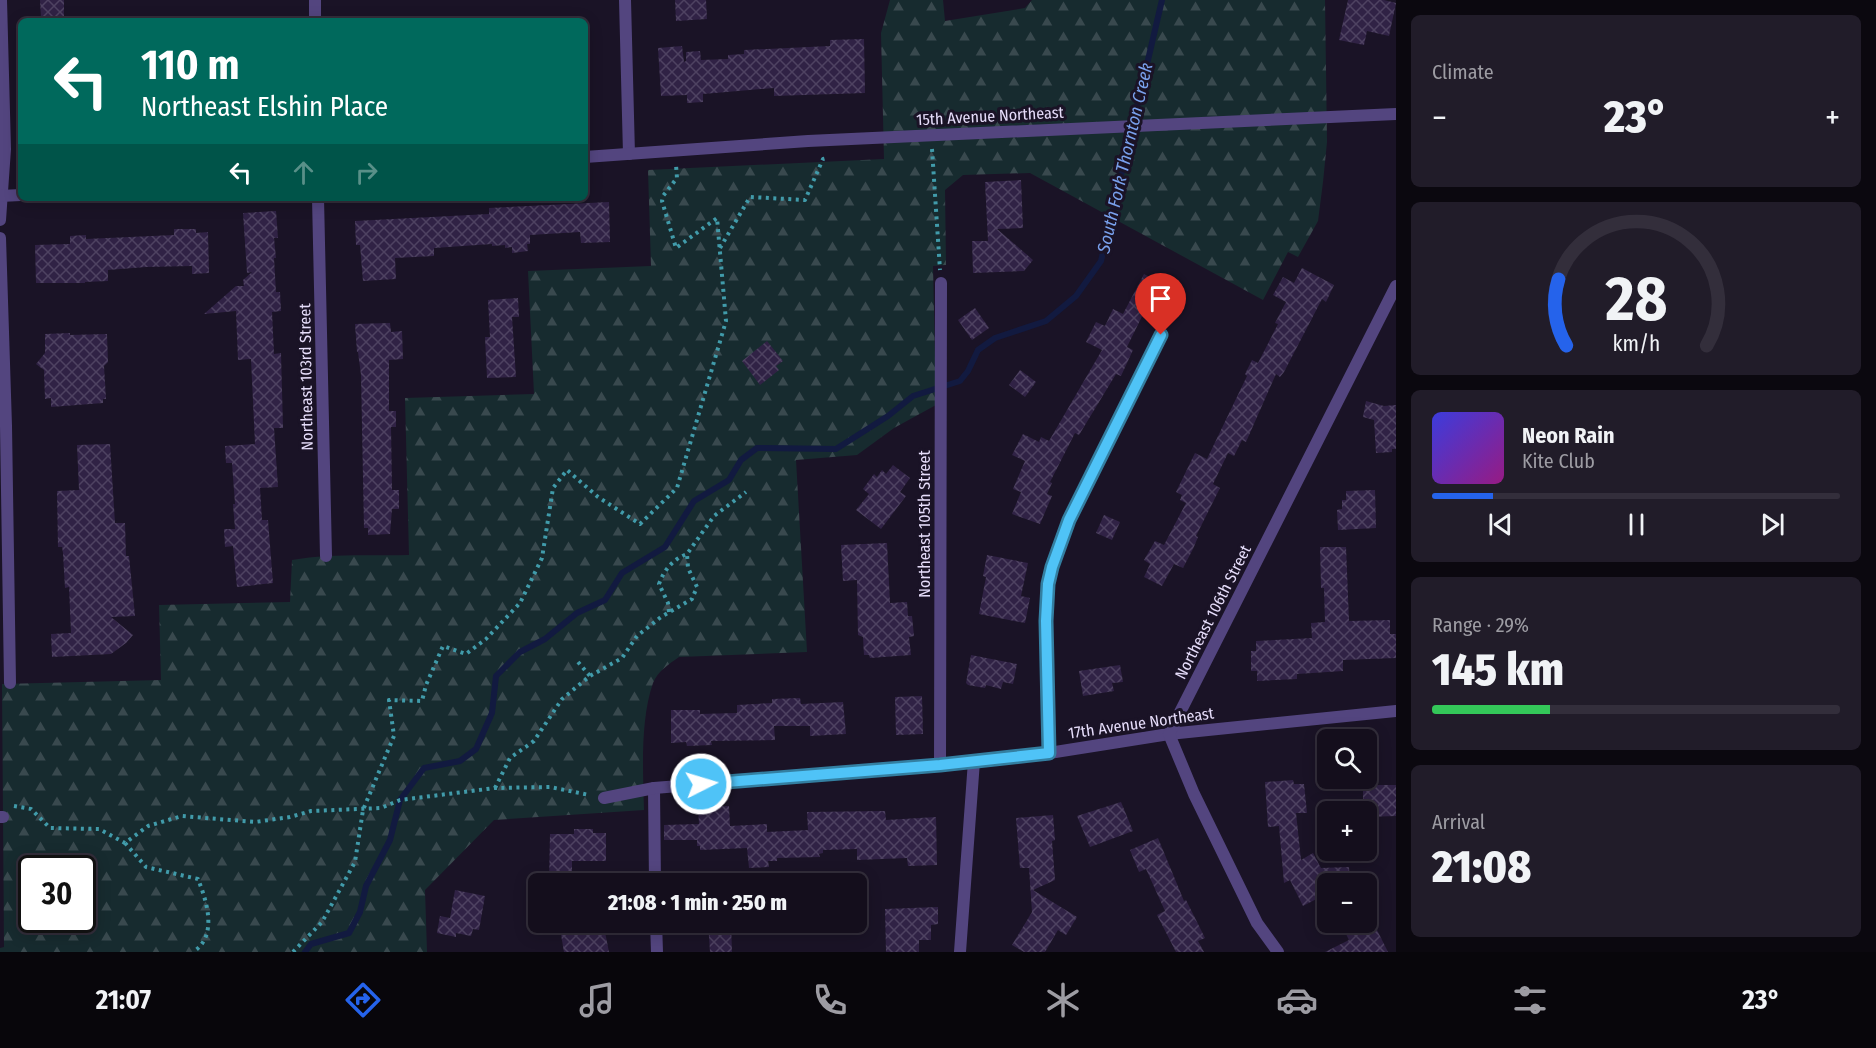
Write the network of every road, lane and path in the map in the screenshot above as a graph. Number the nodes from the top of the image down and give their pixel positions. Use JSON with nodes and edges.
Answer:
{"nodes":[{"id":1,"x":1,"y":0,"type":"edge"},
{"id":2,"x":315,"y":0,"type":"edge"},
{"id":3,"x":625,"y":0,"type":"edge"},
{"id":4,"x":315,"y":18,"type":"edge"},
{"id":5,"x":1396,"y":114,"type":"edge"},
{"id":6,"x":932,"y":141,"type":"dead end"},
{"id":7,"x":676,"y":151,"type":"junction"},
{"id":8,"x":629,"y":154,"type":"junction"},
{"id":9,"x":588,"y":157,"type":"edge"},
{"id":10,"x":834,"y":157,"type":"dead end"},
{"id":11,"x":18,"y":195,"type":"edge"},
{"id":12,"x":1,"y":196,"type":"edge"},
{"id":13,"x":318,"y":201,"type":"edge"},
{"id":14,"x":0,"y":220,"type":"edge"},
{"id":15,"x":0,"y":238,"type":"edge"},
{"id":16,"x":720,"y":249,"type":"junction"},
{"id":17,"x":941,"y":283,"type":"joint"},
{"id":18,"x":1396,"y":286,"type":"edge"},
{"id":19,"x":1161,"y":335,"type":"dead end"},
{"id":20,"x":746,"y":492,"type":"dead end"},
{"id":21,"x":687,"y":554,"type":"junction"},
{"id":22,"x":326,"y":556,"type":"dead end"},
{"id":23,"x":669,"y":612,"type":"junction"},
{"id":24,"x":578,"y":662,"type":"dead end"},
{"id":25,"x":590,"y":676,"type":"junction"},
{"id":26,"x":10,"y":683,"type":"dead end"},
{"id":27,"x":1396,"y":711,"type":"edge"},
{"id":28,"x":1169,"y":734,"type":"junction"},
{"id":29,"x":1049,"y":753,"type":"junction"},
{"id":30,"x":974,"y":761,"type":"junction"},
{"id":31,"x":940,"y":765,"type":"junction"},
{"id":32,"x":495,"y":788,"type":"junction"},
{"id":33,"x":654,"y":788,"type":"junction"},
{"id":34,"x":604,"y":798,"type":"joint"},
{"id":35,"x":363,"y":810,"type":"junction"},
{"id":36,"x":1,"y":817,"type":"edge"},
{"id":37,"x":125,"y":843,"type":"junction"},
{"id":38,"x":656,"y":873,"type":"edge"},
{"id":39,"x":656,"y":933,"type":"edge"},
{"id":40,"x":193,"y":952,"type":"edge"},
{"id":41,"x":293,"y":952,"type":"edge"},
{"id":42,"x":657,"y":952,"type":"edge"},
{"id":43,"x":960,"y":952,"type":"edge"},
{"id":44,"x":1278,"y":952,"type":"edge"}],
"edges":[{"from":1,"to":12,"type":"street"},
{"from":2,"to":4,"type":"street"},
{"from":3,"to":8,"type":"street"},
{"from":5,"to":7,"type":"street","name":"15th Avenue Northeast"},
{"from":6,"to":17,"type":"path"},
{"from":7,"to":8,"type":"street","name":"15th Avenue Northeast"},
{"from":7,"to":16,"type":"path"},
{"from":8,"to":9,"type":"street","name":"15th Avenue Northeast"},
{"from":10,"to":16,"type":"path"},
{"from":11,"to":12,"type":"street"},
{"from":12,"to":14,"type":"street"},
{"from":13,"to":22,"type":"street","name":"Northeast 103rd Street"},
{"from":15,"to":26,"type":"street"},
{"from":16,"to":35,"type":"path"},
{"from":17,"to":31,"type":"street","name":"Northeast 105th Street"},
{"from":18,"to":28,"type":"street","name":"Northeast 106th Street"},
{"from":19,"to":29,"type":"street"},
{"from":20,"to":21,"type":"path"},
{"from":21,"to":23,"type":"path"},
{"from":21,"to":23,"type":"path"},
{"from":23,"to":25,"type":"path"},
{"from":24,"to":25,"type":"path"},
{"from":25,"to":32,"type":"path"},
{"from":27,"to":28,"type":"street","name":"17th Avenue Northeast"},
{"from":28,"to":29,"type":"street","name":"17th Avenue Northeast"},
{"from":28,"to":44,"type":"street"},
{"from":29,"to":30,"type":"street","name":"17th Avenue Northeast"},
{"from":30,"to":31,"type":"street","name":"17th Avenue Northeast"},
{"from":30,"to":43,"type":"street"},
{"from":31,"to":33,"type":"street","name":"17th Avenue Northeast"},
{"from":32,"to":34,"type":"path"},
{"from":32,"to":35,"type":"path"},
{"from":33,"to":34,"type":"street","name":"17th Avenue Northeast"},
{"from":33,"to":38,"type":"street"},
{"from":35,"to":37,"type":"path"},
{"from":35,"to":41,"type":"path"},
{"from":36,"to":37,"type":"path"},
{"from":37,"to":40,"type":"path"},
{"from":39,"to":42,"type":"street"}]}
